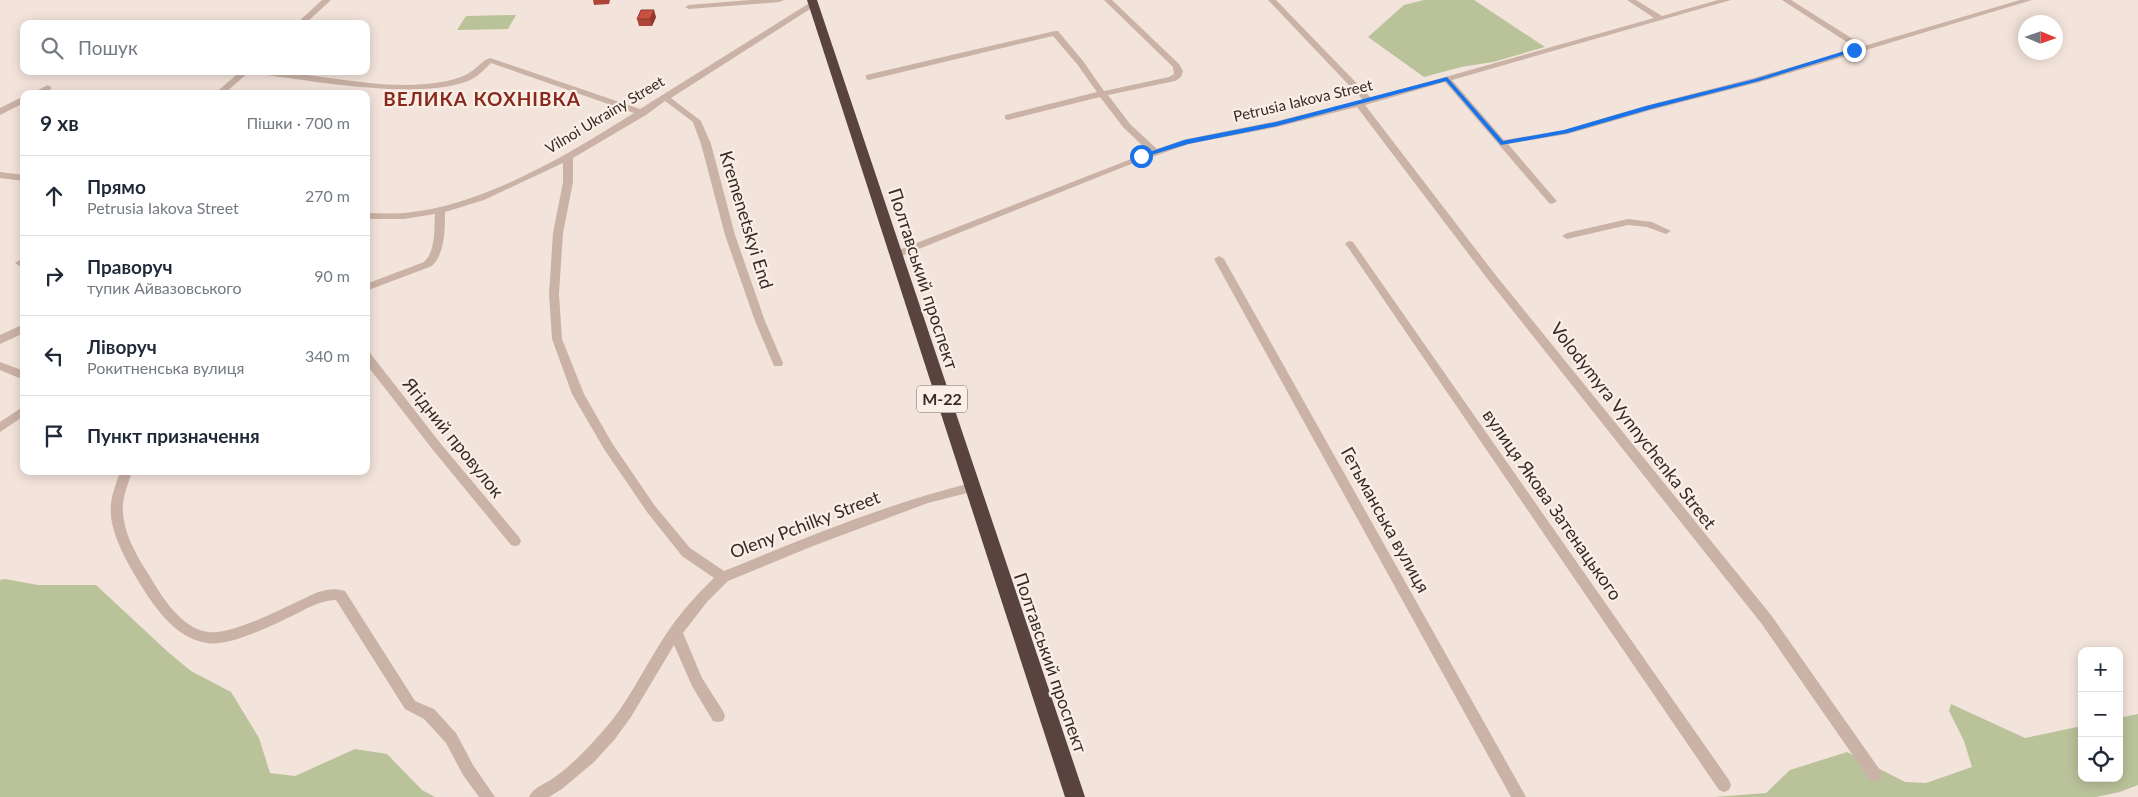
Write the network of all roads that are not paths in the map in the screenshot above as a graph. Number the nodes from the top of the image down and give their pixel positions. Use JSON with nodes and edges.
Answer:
{"nodes":[{"id":1,"x":327,"y":0,"type":"edge"},
{"id":2,"x":780,"y":0,"type":"edge"},
{"id":3,"x":1108,"y":0,"type":"edge"},
{"id":4,"x":1272,"y":0,"type":"edge"},
{"id":5,"x":1631,"y":0,"type":"edge"},
{"id":6,"x":1690,"y":0,"type":"edge"},
{"id":7,"x":1727,"y":0,"type":"edge"},
{"id":8,"x":1786,"y":0,"type":"edge"},
{"id":9,"x":2028,"y":0,"type":"edge"},
{"id":10,"x":813,"y":2,"type":"edge"},
{"id":11,"x":689,"y":7,"type":"dead end"},
{"id":12,"x":1703,"y":7,"type":"junction"},
{"id":13,"x":1661,"y":19,"type":"junction"},
{"id":14,"x":304,"y":20,"type":"edge"},
{"id":15,"x":1862,"y":48,"type":"junction"},
{"id":16,"x":241,"y":75,"type":"edge"},
{"id":17,"x":290,"y":75,"type":"edge"},
{"id":18,"x":870,"y":77,"type":"dead end"},
{"id":19,"x":1447,"y":79,"type":"junction"},
{"id":20,"x":48,"y":88,"type":"dead end"},
{"id":21,"x":43,"y":90,"type":"edge"},
{"id":22,"x":223,"y":90,"type":"edge"},
{"id":23,"x":1101,"y":94,"type":"junction"},
{"id":24,"x":666,"y":98,"type":"junction"},
{"id":25,"x":20,"y":101,"type":"edge"},
{"id":26,"x":1364,"y":102,"type":"junction"},
{"id":27,"x":0,"y":112,"type":"edge"},
{"id":28,"x":643,"y":113,"type":"junction"},
{"id":29,"x":1008,"y":117,"type":"dead end"},
{"id":30,"x":1501,"y":144,"type":"junction"},
{"id":31,"x":1155,"y":152,"type":"junction"},
{"id":32,"x":568,"y":157,"type":"junction"},
{"id":33,"x":0,"y":175,"type":"edge"},
{"id":34,"x":20,"y":178,"type":"edge"},
{"id":35,"x":1552,"y":201,"type":"dead end"},
{"id":36,"x":440,"y":210,"type":"junction"},
{"id":37,"x":370,"y":216,"type":"edge"},
{"id":38,"x":1666,"y":231,"type":"dead end"},
{"id":39,"x":1567,"y":236,"type":"dead end"},
{"id":40,"x":1350,"y":244,"type":"dead end"},
{"id":41,"x":895,"y":255,"type":"junction"},
{"id":42,"x":1219,"y":259,"type":"dead end"},
{"id":43,"x":370,"y":286,"type":"edge"},
{"id":44,"x":20,"y":330,"type":"edge"},
{"id":45,"x":0,"y":340,"type":"edge"},
{"id":46,"x":370,"y":361,"type":"edge"},
{"id":47,"x":778,"y":364,"type":"dead end"},
{"id":48,"x":0,"y":366,"type":"edge"},
{"id":49,"x":20,"y":374,"type":"edge"},
{"id":50,"x":20,"y":413,"type":"edge"},
{"id":51,"x":0,"y":428,"type":"edge"},
{"id":52,"x":125,"y":475,"type":"edge"},
{"id":53,"x":972,"y":488,"type":"junction"},
{"id":54,"x":515,"y":541,"type":"dead end"},
{"id":55,"x":724,"y":577,"type":"junction"},
{"id":56,"x":676,"y":633,"type":"junction"},
{"id":57,"x":718,"y":716,"type":"dead end"},
{"id":58,"x":1875,"y":775,"type":"dead end"},
{"id":59,"x":1724,"y":785,"type":"dead end"},
{"id":60,"x":488,"y":797,"type":"edge"},
{"id":61,"x":536,"y":797,"type":"edge"},
{"id":62,"x":1075,"y":797,"type":"edge"},
{"id":63,"x":1519,"y":797,"type":"edge"}],
"edges":[{"from":1,"to":14,"type":"street"},
{"from":2,"to":11,"type":"street"},
{"from":3,"to":23,"type":"street"},
{"from":4,"to":26,"type":"street","name":"Volodymyra Vynnychenka Street"},
{"from":5,"to":13,"type":"street"},
{"from":6,"to":12,"type":"street"},
{"from":7,"to":12,"type":"street","name":"Petrusia Iakova Street"},
{"from":8,"to":15,"type":"street"},
{"from":9,"to":15,"type":"street"},
{"from":10,"to":24,"type":"street","name":"Vilnoi Ukrainy Street"},
{"from":10,"to":41,"type":"highway","name":"Полтавський проспект","number":"М-22"},
{"from":12,"to":13,"type":"street","name":"Petrusia Iakova Street"},
{"from":13,"to":19,"type":"street","name":"Petrusia Iakova Street"},
{"from":15,"to":30,"type":"street"},
{"from":16,"to":22,"type":"street"},
{"from":17,"to":28,"type":"street"},
{"from":18,"to":23,"type":"street"},
{"from":19,"to":26,"type":"street","name":"Petrusia Iakova Street"},
{"from":19,"to":30,"type":"street"},
{"from":20,"to":21,"type":"street"},
{"from":23,"to":29,"type":"street"},
{"from":23,"to":31,"type":"street"},
{"from":24,"to":28,"type":"street","name":"Vilnoi Ukrainy Street"},
{"from":24,"to":47,"type":"street","name":"Kremenetskyi End"},
{"from":25,"to":27,"type":"street"},
{"from":26,"to":31,"type":"street","name":"Petrusia Iakova Street"},
{"from":26,"to":58,"type":"street","name":"Volodymyra Vynnychenka Street"},
{"from":28,"to":32,"type":"street","name":"Vilnoi Ukrainy Street"},
{"from":30,"to":35,"type":"street"},
{"from":31,"to":41,"type":"street","name":"Petrusia Iakova Street"},
{"from":32,"to":36,"type":"street","name":"Vilnoi Ukrainy Street"},
{"from":32,"to":55,"type":"street"},
{"from":33,"to":34,"type":"street"},
{"from":36,"to":37,"type":"street","name":"Vilnoi Ukrainy Street"},
{"from":36,"to":43,"type":"street"},
{"from":38,"to":39,"type":"street"},
{"from":40,"to":59,"type":"street","name":"вулиця Якова Затенацького"},
{"from":41,"to":53,"type":"highway","name":"Полтавський проспект","number":"М-22"},
{"from":42,"to":63,"type":"street","name":"Гетьманська вулиця"},
{"from":44,"to":45,"type":"street"},
{"from":46,"to":54,"type":"street","name":"Ягідний провулок"},
{"from":48,"to":49,"type":"street"},
{"from":50,"to":51,"type":"street"},
{"from":52,"to":60,"type":"street"},
{"from":53,"to":55,"type":"street","name":"Oleny Pchilky Street"},
{"from":53,"to":62,"type":"highway","name":"Полтавський проспект","number":"М-22"},
{"from":55,"to":56,"type":"street","name":"Oleny Pchilky Street"},
{"from":56,"to":57,"type":"street"},
{"from":56,"to":61,"type":"street","name":"Oleny Pchilky Street"}]}
